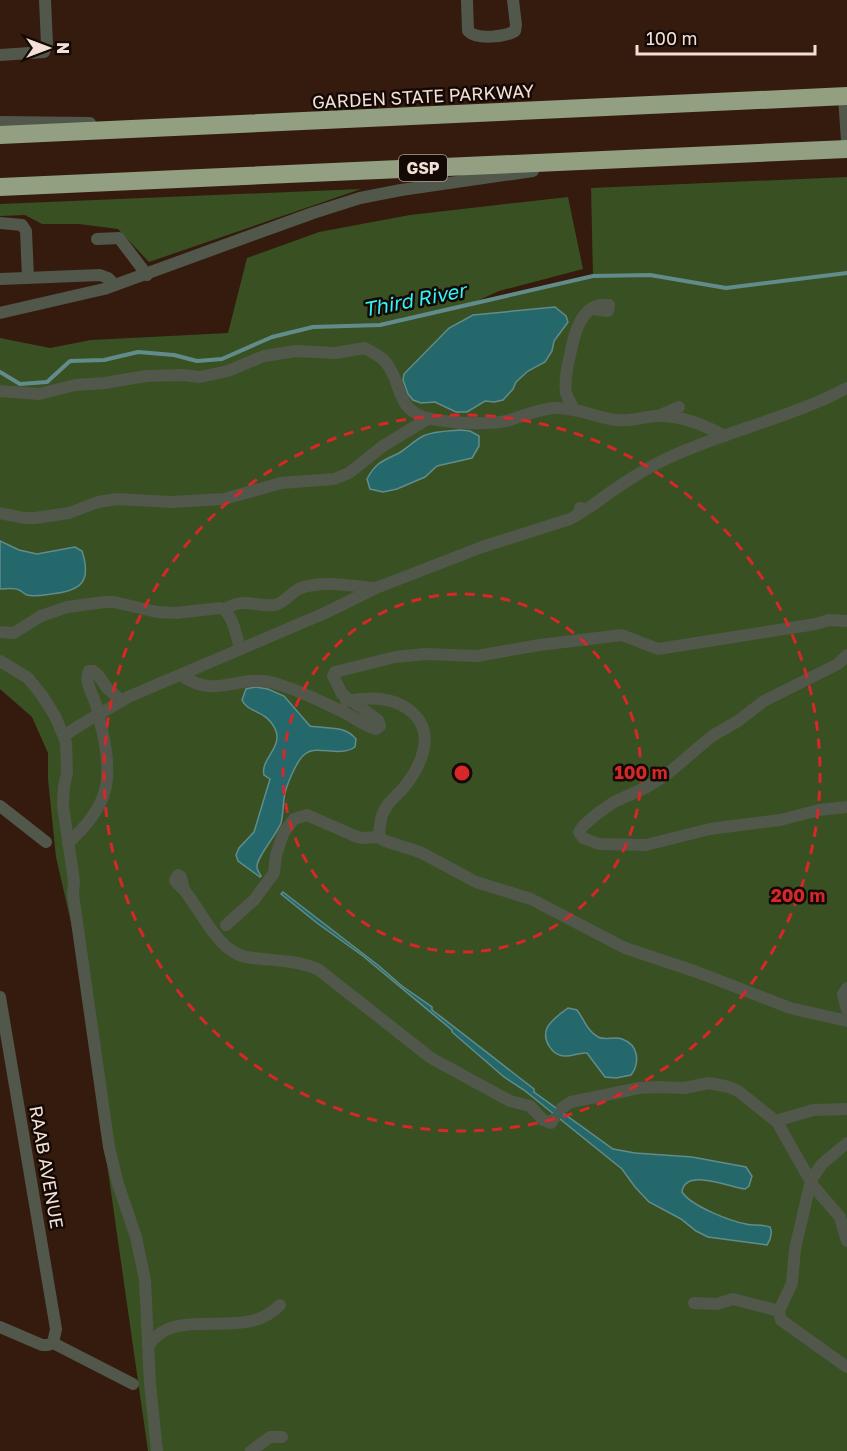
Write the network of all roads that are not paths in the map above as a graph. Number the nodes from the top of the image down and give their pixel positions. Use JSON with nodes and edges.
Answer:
{"nodes":[{"id":1,"x":45,"y":0,"type":"edge"},
{"id":2,"x":467,"y":0,"type":"edge"},
{"id":3,"x":513,"y":0,"type":"edge"},
{"id":4,"x":0,"y":55,"type":"edge"},
{"id":5,"x":846,"y":97,"type":"edge"},
{"id":6,"x":0,"y":122,"type":"edge"},
{"id":7,"x":286,"y":123,"type":"junction"},
{"id":8,"x":0,"y":135,"type":"edge"},
{"id":9,"x":847,"y":141,"type":"edge"},
{"id":10,"x":847,"y":149,"type":"edge"},
{"id":11,"x":606,"y":161,"type":"junction"},
{"id":12,"x":0,"y":187,"type":"edge"},
{"id":13,"x":0,"y":223,"type":"edge"},
{"id":14,"x":97,"y":239,"type":"dead end"},
{"id":15,"x":147,"y":275,"type":"junction"},
{"id":16,"x":28,"y":278,"type":"junction"},
{"id":17,"x":0,"y":279,"type":"edge"},
{"id":18,"x":115,"y":285,"type":"junction"},
{"id":19,"x":593,"y":309,"type":"dead end"},
{"id":20,"x":0,"y":313,"type":"edge"},
{"id":21,"x":847,"y":388,"type":"edge"},
{"id":22,"x":0,"y":391,"type":"edge"},
{"id":23,"x":679,"y":407,"type":"dead end"},
{"id":24,"x":568,"y":409,"type":"junction"},
{"id":25,"x":658,"y":416,"type":"junction"},
{"id":26,"x":429,"y":418,"type":"junction"},
{"id":27,"x":725,"y":436,"type":"junction"},
{"id":28,"x":0,"y":513,"type":"edge"},
{"id":29,"x":346,"y":585,"type":"junction"},
{"id":30,"x":376,"y":588,"type":"junction"},
{"id":31,"x":350,"y":600,"type":"junction"},
{"id":32,"x":225,"y":609,"type":"junction"},
{"id":33,"x":847,"y":621,"type":"edge"},
{"id":34,"x":0,"y":632,"type":"edge"},
{"id":35,"x":240,"y":648,"type":"junction"},
{"id":36,"x":847,"y":655,"type":"edge"},
{"id":37,"x":0,"y":661,"type":"edge"},
{"id":38,"x":181,"y":675,"type":"junction"},
{"id":39,"x":351,"y":700,"type":"junction"},
{"id":40,"x":122,"y":701,"type":"junction"},
{"id":41,"x":328,"y":705,"type":"junction"},
{"id":42,"x":51,"y":711,"type":"junction"},
{"id":43,"x":99,"y":715,"type":"junction"},
{"id":44,"x":81,"y":723,"type":"junction"},
{"id":45,"x":64,"y":736,"type":"junction"},
{"id":46,"x":0,"y":806,"type":"edge"},
{"id":47,"x":847,"y":807,"type":"edge"},
{"id":48,"x":379,"y":837,"type":"junction"},
{"id":49,"x":46,"y":842,"type":"dead end"},
{"id":50,"x":68,"y":843,"type":"junction"},
{"id":51,"x":184,"y":890,"type":"dead end"},
{"id":52,"x":226,"y":925,"type":"dead end"},
{"id":53,"x":847,"y":988,"type":"edge"},
{"id":54,"x":0,"y":997,"type":"edge"},
{"id":55,"x":847,"y":1010,"type":"edge"},
{"id":56,"x":847,"y":1021,"type":"edge"},
{"id":57,"x":562,"y":1108,"type":"dead end"},
{"id":58,"x":847,"y":1108,"type":"edge"},
{"id":59,"x":554,"y":1119,"type":"dead end"},
{"id":60,"x":776,"y":1121,"type":"junction"},
{"id":61,"x":847,"y":1143,"type":"edge"},
{"id":62,"x":811,"y":1180,"type":"junction"},
{"id":63,"x":847,"y":1241,"type":"edge"},
{"id":64,"x":694,"y":1303,"type":"dead end"},
{"id":65,"x":280,"y":1305,"type":"dead end"},
{"id":66,"x":779,"y":1311,"type":"junction"},
{"id":67,"x":0,"y":1327,"type":"edge"},
{"id":68,"x":53,"y":1343,"type":"junction"},
{"id":69,"x":148,"y":1346,"type":"junction"},
{"id":70,"x":847,"y":1367,"type":"edge"},
{"id":71,"x":133,"y":1384,"type":"dead end"},
{"id":72,"x":282,"y":1437,"type":"dead end"},
{"id":73,"x":157,"y":1451,"type":"edge"},
{"id":74,"x":251,"y":1451,"type":"edge"}],
"edges":[{"from":1,"to":4,"type":"street"},
{"from":2,"to":3,"type":"street"},
{"from":5,"to":7,"type":"highway","name":"GARDEN STATE PARKWAY"},
{"from":5,"to":9,"type":"street"},
{"from":6,"to":7,"type":"street"},
{"from":7,"to":8,"type":"highway","name":"GARDEN STATE PARKWAY"},
{"from":10,"to":11,"type":"highway","number":"GSP"},
{"from":11,"to":12,"type":"highway","number":"GSP"},
{"from":11,"to":15,"type":"street"},
{"from":13,"to":16,"type":"street"},
{"from":14,"to":15,"type":"street"},
{"from":15,"to":18,"type":"street"},
{"from":16,"to":17,"type":"street"},
{"from":16,"to":18,"type":"street"},
{"from":18,"to":20,"type":"street"},
{"from":19,"to":24,"type":"street"},
{"from":21,"to":27,"type":"street"},
{"from":22,"to":26,"type":"street"},
{"from":23,"to":25,"type":"street"},
{"from":24,"to":25,"type":"street"},
{"from":24,"to":26,"type":"street"},
{"from":25,"to":27,"type":"street"},
{"from":26,"to":28,"type":"street"},
{"from":27,"to":30,"type":"street"},
{"from":29,"to":30,"type":"street"},
{"from":29,"to":31,"type":"street"},
{"from":29,"to":32,"type":"street"},
{"from":30,"to":31,"type":"street"},
{"from":31,"to":35,"type":"street"},
{"from":32,"to":34,"type":"street"},
{"from":32,"to":35,"type":"street"},
{"from":33,"to":39,"type":"street"},
{"from":35,"to":38,"type":"street"},
{"from":36,"to":47,"type":"street"},
{"from":37,"to":42,"type":"street"},
{"from":38,"to":40,"type":"street"},
{"from":38,"to":41,"type":"street"},
{"from":39,"to":41,"type":"street"},
{"from":39,"to":41,"type":"street"},
{"from":39,"to":48,"type":"street"},
{"from":40,"to":43,"type":"street"},
{"from":40,"to":43,"type":"street"},
{"from":42,"to":44,"type":"street"},
{"from":42,"to":45,"type":"street"},
{"from":43,"to":44,"type":"street"},
{"from":43,"to":50,"type":"street"},
{"from":44,"to":45,"type":"street"},
{"from":45,"to":50,"type":"street"},
{"from":46,"to":49,"type":"street"},
{"from":48,"to":52,"type":"street"},
{"from":48,"to":56,"type":"street"},
{"from":50,"to":69,"type":"street"},
{"from":51,"to":59,"type":"street"},
{"from":53,"to":55,"type":"street"},
{"from":54,"to":68,"type":"street","name":"RAAB AVENUE"},
{"from":57,"to":60,"type":"street"},
{"from":58,"to":60,"type":"street"},
{"from":60,"to":62,"type":"street"},
{"from":61,"to":62,"type":"street"},
{"from":62,"to":63,"type":"street"},
{"from":62,"to":66,"type":"street"},
{"from":64,"to":66,"type":"street"},
{"from":65,"to":69,"type":"street"},
{"from":66,"to":70,"type":"street"},
{"from":67,"to":68,"type":"street"},
{"from":68,"to":71,"type":"street"},
{"from":69,"to":73,"type":"street"},
{"from":72,"to":74,"type":"street"}]}
